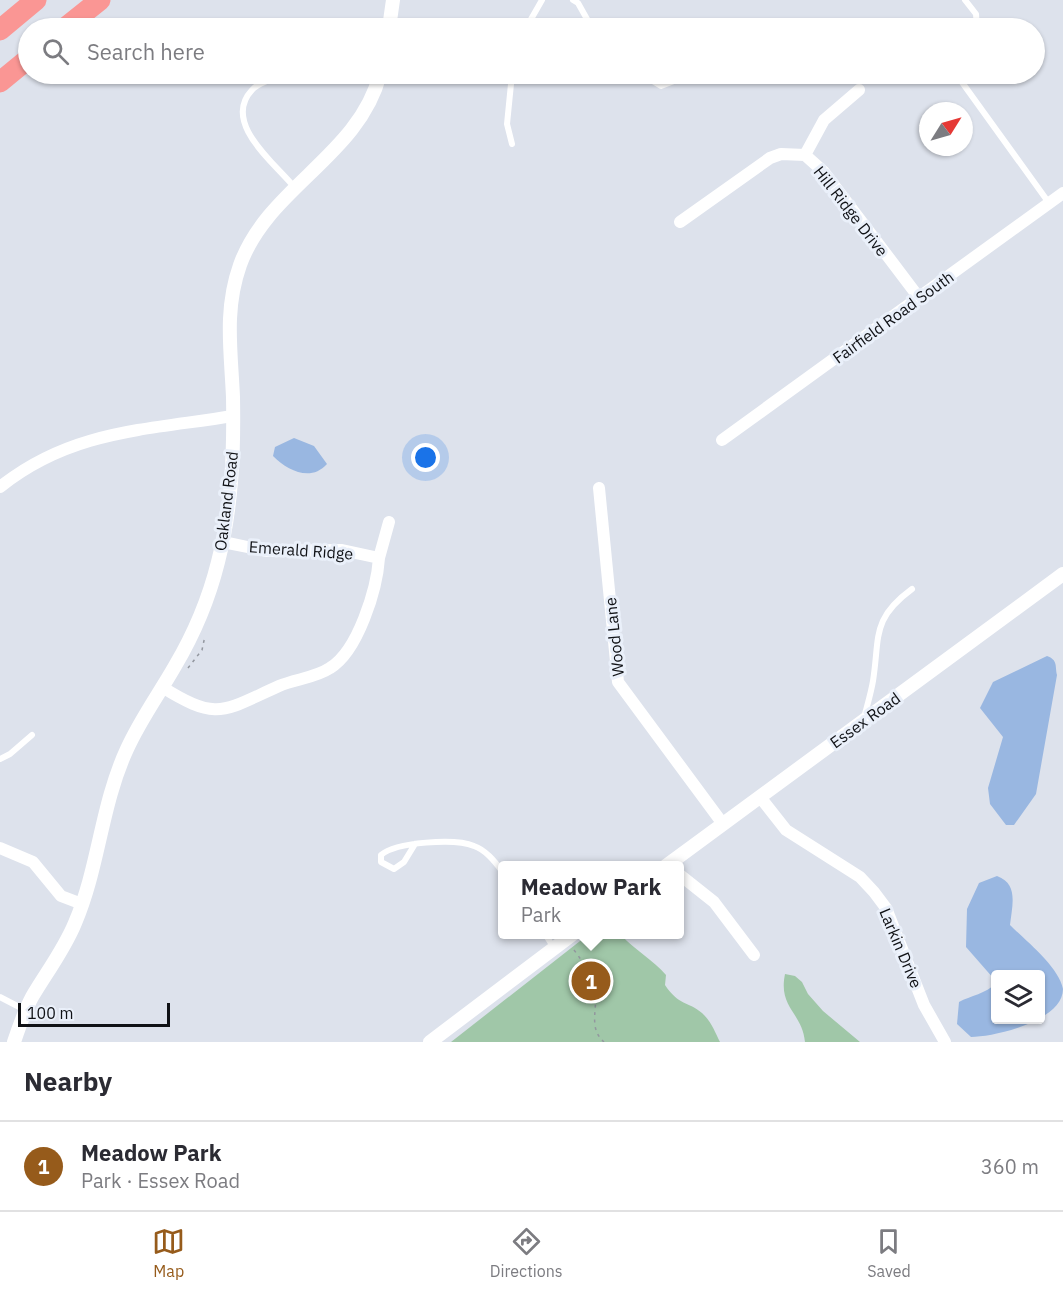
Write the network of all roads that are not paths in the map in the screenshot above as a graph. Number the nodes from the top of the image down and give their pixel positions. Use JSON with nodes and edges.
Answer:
{"nodes":[{"id":1,"x":36,"y":0,"type":"edge"},
{"id":2,"x":100,"y":0,"type":"edge"},
{"id":3,"x":393,"y":0,"type":"edge"},
{"id":4,"x":542,"y":0,"type":"edge"},
{"id":5,"x":573,"y":0,"type":"edge"},
{"id":6,"x":965,"y":0,"type":"edge"},
{"id":7,"x":78,"y":18,"type":"edge"},
{"id":8,"x":390,"y":18,"type":"edge"},
{"id":9,"x":532,"y":18,"type":"edge"},
{"id":10,"x":586,"y":18,"type":"edge"},
{"id":11,"x":976,"y":18,"type":"edge"},
{"id":12,"x":0,"y":30,"type":"edge"},
{"id":13,"x":18,"y":67,"type":"edge"},
{"id":14,"x":0,"y":82,"type":"edge"},
{"id":15,"x":262,"y":84,"type":"edge"},
{"id":16,"x":375,"y":84,"type":"edge"},
{"id":17,"x":511,"y":84,"type":"edge"},
{"id":18,"x":963,"y":84,"type":"edge"},
{"id":19,"x":859,"y":90,"type":"dead end"},
{"id":20,"x":512,"y":144,"type":"dead end"},
{"id":21,"x":806,"y":155,"type":"junction"},
{"id":22,"x":295,"y":188,"type":"junction"},
{"id":23,"x":1063,"y":193,"type":"edge"},
{"id":24,"x":1049,"y":202,"type":"junction"},
{"id":25,"x":680,"y":222,"type":"dead end"},
{"id":26,"x":920,"y":299,"type":"junction"},
{"id":27,"x":233,"y":416,"type":"junction"},
{"id":28,"x":722,"y":440,"type":"dead end"},
{"id":29,"x":0,"y":487,"type":"edge"},
{"id":30,"x":599,"y":488,"type":"dead end"},
{"id":31,"x":389,"y":522,"type":"dead end"},
{"id":32,"x":223,"y":542,"type":"junction"},
{"id":33,"x":379,"y":558,"type":"junction"},
{"id":34,"x":1063,"y":574,"type":"edge"},
{"id":35,"x":912,"y":589,"type":"dead end"},
{"id":36,"x":162,"y":687,"type":"junction"},
{"id":37,"x":863,"y":721,"type":"junction"},
{"id":38,"x":32,"y":735,"type":"dead end"},
{"id":39,"x":0,"y":759,"type":"edge"},
{"id":40,"x":760,"y":797,"type":"junction"},
{"id":41,"x":723,"y":824,"type":"junction"},
{"id":42,"x":415,"y":844,"type":"junction"},
{"id":43,"x":0,"y":848,"type":"edge"},
{"id":44,"x":674,"y":861,"type":"edge"},
{"id":45,"x":498,"y":866,"type":"edge"},
{"id":46,"x":684,"y":878,"type":"edge"},
{"id":47,"x":82,"y":904,"type":"junction"},
{"id":48,"x":548,"y":939,"type":"edge"},
{"id":49,"x":567,"y":939,"type":"edge"},
{"id":50,"x":554,"y":949,"type":"junction"},
{"id":51,"x":754,"y":955,"type":"dead end"},
{"id":52,"x":0,"y":990,"type":"edge"},
{"id":53,"x":2,"y":998,"type":"edge"},
{"id":54,"x":26,"y":1010,"type":"junction"},
{"id":55,"x":14,"y":1042,"type":"edge"},
{"id":56,"x":430,"y":1042,"type":"edge"},
{"id":57,"x":945,"y":1042,"type":"edge"}],
"edges":[{"from":1,"to":12,"type":"highway"},
{"from":2,"to":7,"type":"highway"},
{"from":3,"to":8,"type":"street"},
{"from":4,"to":9,"type":"lane"},
{"from":5,"to":10,"type":"lane"},
{"from":6,"to":11,"type":"lane"},
{"from":13,"to":14,"type":"highway"},
{"from":15,"to":22,"type":"lane"},
{"from":16,"to":22,"type":"street","name":"Oakland Road"},
{"from":17,"to":20,"type":"lane"},
{"from":18,"to":24,"type":"lane"},
{"from":19,"to":21,"type":"street"},
{"from":21,"to":25,"type":"street","name":"Hill Ridge Drive"},
{"from":21,"to":26,"type":"street","name":"Hill Ridge Drive"},
{"from":22,"to":27,"type":"street","name":"Oakland Road"},
{"from":23,"to":24,"type":"street","name":"Fairfield Road South"},
{"from":24,"to":26,"type":"street","name":"Fairfield Road South"},
{"from":26,"to":28,"type":"street","name":"Fairfield Road South"},
{"from":27,"to":29,"type":"street"},
{"from":27,"to":32,"type":"street","name":"Oakland Road"},
{"from":30,"to":41,"type":"street","name":"Wood Lane"},
{"from":31,"to":33,"type":"street"},
{"from":32,"to":33,"type":"street","name":"Emerald Ridge"},
{"from":32,"to":36,"type":"street","name":"Oakland Road"},
{"from":33,"to":36,"type":"street"},
{"from":34,"to":37,"type":"street","name":"Essex Road"},
{"from":35,"to":37,"type":"lane"},
{"from":36,"to":47,"type":"street","name":"Oakland Road"},
{"from":37,"to":40,"type":"street","name":"Essex Road"},
{"from":38,"to":39,"type":"lane"},
{"from":40,"to":41,"type":"street","name":"Essex Road"},
{"from":40,"to":57,"type":"street","name":"Larkin Drive"},
{"from":41,"to":44,"type":"street","name":"Essex Road"},
{"from":42,"to":42,"type":"lane"},
{"from":42,"to":45,"type":"lane"},
{"from":43,"to":47,"type":"street"},
{"from":46,"to":51,"type":"street"},
{"from":47,"to":54,"type":"street","name":"Oakland Road"},
{"from":48,"to":50,"type":"lane"},
{"from":49,"to":50,"type":"street"},
{"from":50,"to":56,"type":"street"},
{"from":52,"to":53,"type":"lane"},
{"from":53,"to":54,"type":"lane"},
{"from":54,"to":55,"type":"street","name":"Oakland Road"}]}
